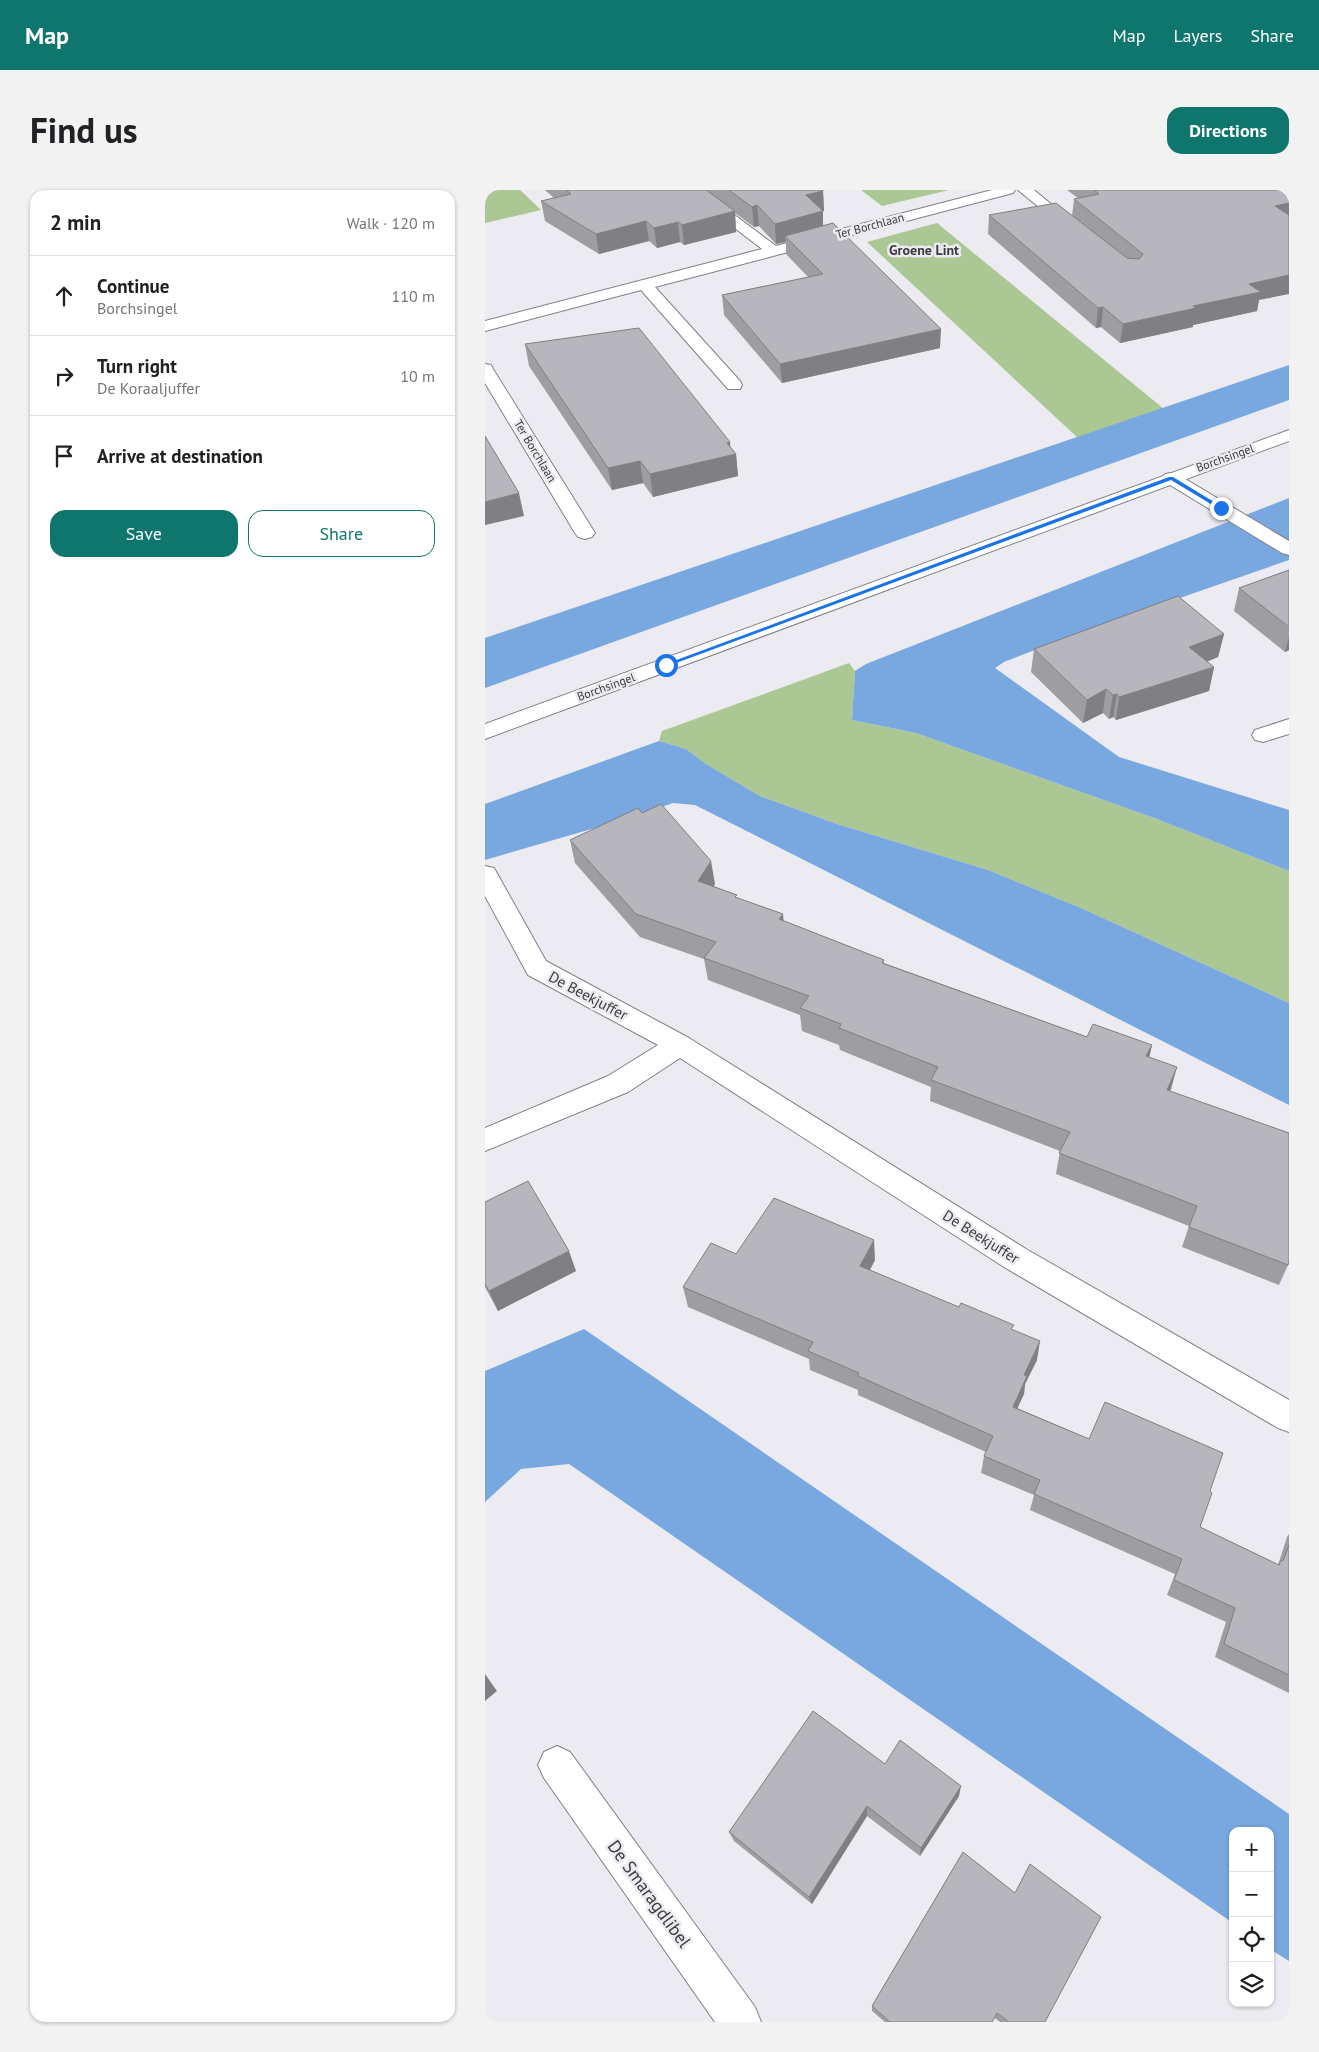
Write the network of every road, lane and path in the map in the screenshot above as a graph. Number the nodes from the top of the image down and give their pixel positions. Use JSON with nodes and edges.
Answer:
{"nodes":[{"id":1,"x":692,"y":190,"type":"edge"},
{"id":2,"x":1008,"y":190,"type":"edge"},
{"id":3,"x":1025,"y":190,"type":"edge"},
{"id":4,"x":1085,"y":237,"type":"edge"},
{"id":5,"x":774,"y":251,"type":"junction"},
{"id":6,"x":645,"y":285,"type":"junction"},
{"id":7,"x":485,"y":326,"type":"edge"},
{"id":8,"x":485,"y":369,"type":"edge"},
{"id":9,"x":734,"y":386,"type":"dead end"},
{"id":10,"x":1289,"y":435,"type":"edge"},
{"id":11,"x":1171,"y":478,"type":"junction"},
{"id":12,"x":585,"y":533,"type":"dead end"},
{"id":13,"x":1289,"y":549,"type":"edge"},
{"id":14,"x":1289,"y":726,"type":"edge"},
{"id":15,"x":485,"y":732,"type":"edge"},
{"id":16,"x":1263,"y":735,"type":"dead end"},
{"id":17,"x":487,"y":877,"type":"edge"},
{"id":18,"x":680,"y":1046,"type":"junction"},
{"id":19,"x":485,"y":1140,"type":"edge"},
{"id":20,"x":1289,"y":1417,"type":"edge"},
{"id":21,"x":557,"y":1765,"type":"dead end"},
{"id":22,"x":740,"y":2022,"type":"edge"}],
"edges":[{"from":1,"to":5,"type":"street"},
{"from":2,"to":5,"type":"street","name":"Ter Borchlaan"},
{"from":3,"to":4,"type":"street"},
{"from":5,"to":6,"type":"street","name":"Ter Borchlaan"},
{"from":6,"to":7,"type":"street","name":"Ter Borchlaan"},
{"from":6,"to":9,"type":"street"},
{"from":8,"to":12,"type":"street","name":"Ter Borchlaan"},
{"from":10,"to":11,"type":"street","name":"Borchsingel"},
{"from":11,"to":13,"type":"street"},
{"from":11,"to":15,"type":"street","name":"Borchsingel"},
{"from":14,"to":16,"type":"street"},
{"from":17,"to":18,"type":"street","name":"De Beekjuffer"},
{"from":18,"to":19,"type":"street"},
{"from":18,"to":20,"type":"street","name":"De Beekjuffer"},
{"from":21,"to":22,"type":"street","name":"De Smaragdlibel"}]}
